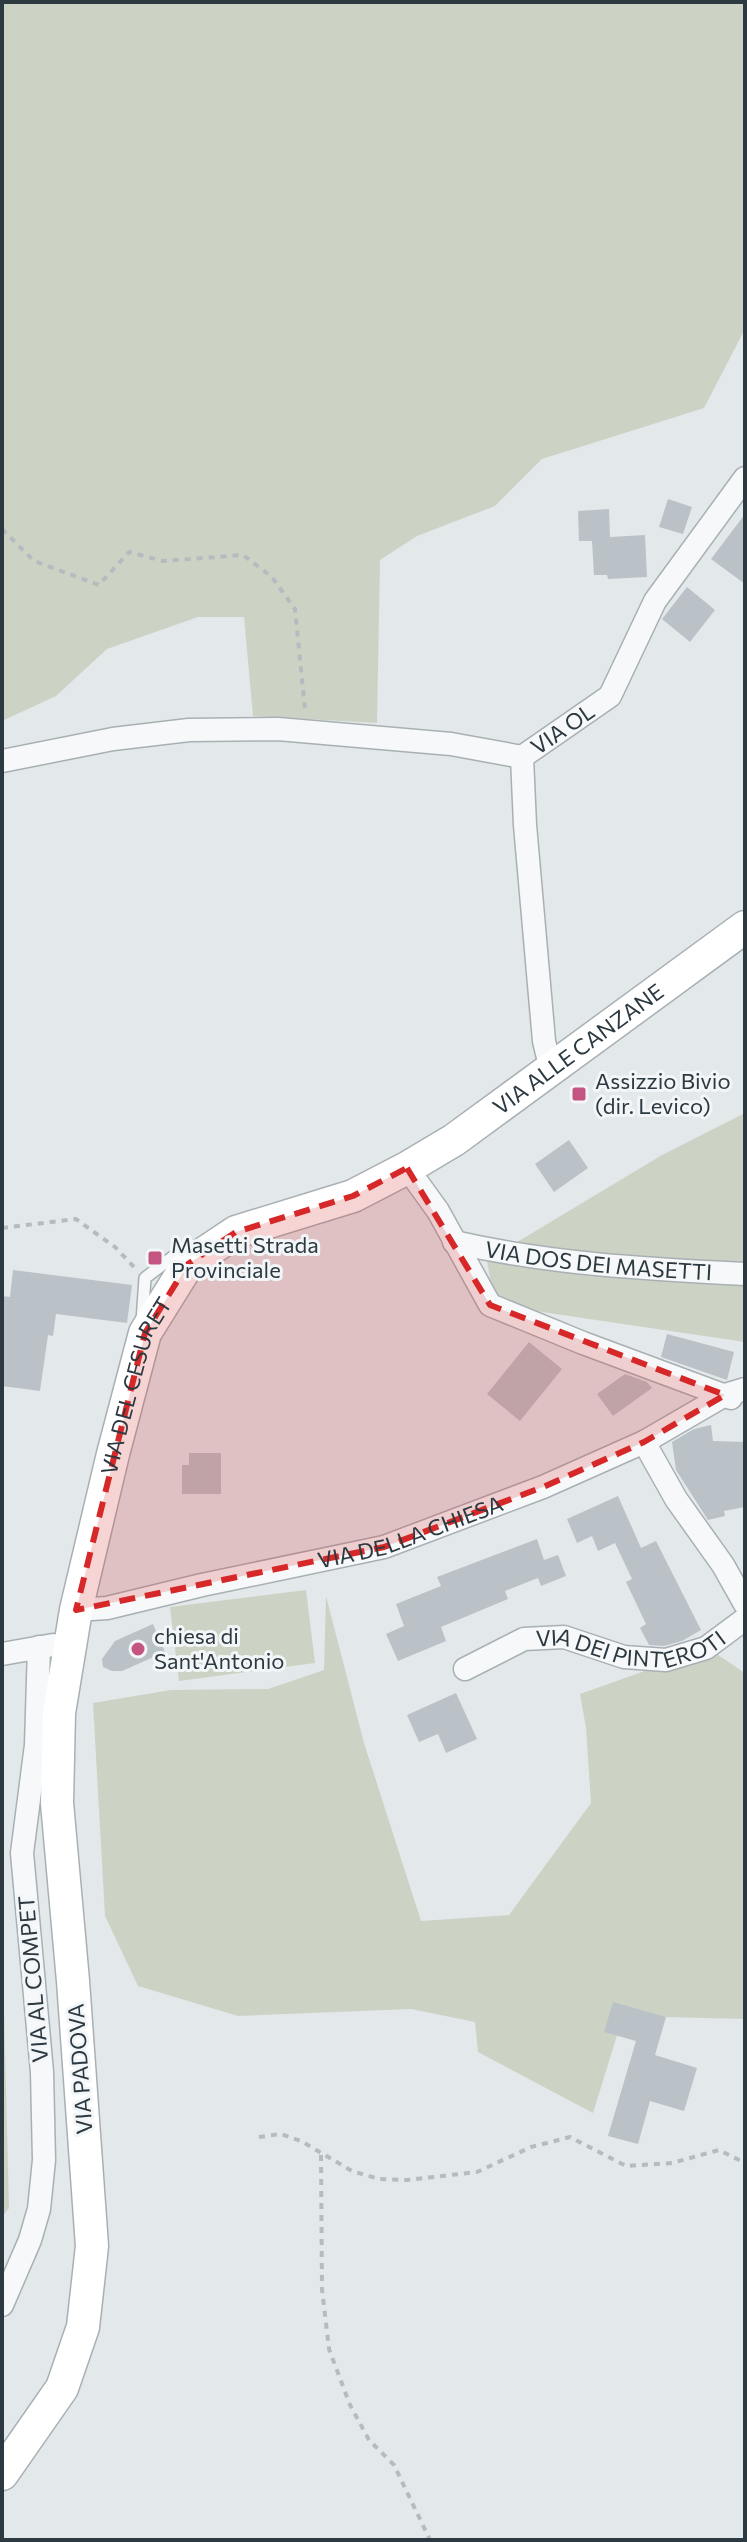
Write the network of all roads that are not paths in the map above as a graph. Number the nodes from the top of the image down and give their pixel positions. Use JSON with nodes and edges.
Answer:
{"nodes":[{"id":1,"x":745,"y":478,"type":"edge"},
{"id":2,"x":522,"y":757,"type":"junction"},
{"id":3,"x":2,"y":761,"type":"edge"},
{"id":4,"x":745,"y":927,"type":"edge"},
{"id":5,"x":551,"y":1070,"type":"junction"},
{"id":6,"x":407,"y":1168,"type":"junction"},
{"id":7,"x":454,"y":1242,"type":"junction"},
{"id":8,"x":191,"y":1243,"type":"dead end"},
{"id":9,"x":745,"y":1274,"type":"edge"},
{"id":10,"x":145,"y":1333,"type":"junction"},
{"id":11,"x":738,"y":1396,"type":"edge"},
{"id":12,"x":644,"y":1442,"type":"junction"},
{"id":13,"x":745,"y":1604,"type":"edge"},
{"id":14,"x":76,"y":1610,"type":"junction"},
{"id":15,"x":745,"y":1619,"type":"edge"},
{"id":16,"x":55,"y":1644,"type":"junction"},
{"id":17,"x":2,"y":1654,"type":"edge"},
{"id":18,"x":465,"y":1669,"type":"dead end"},
{"id":19,"x":2,"y":2305,"type":"edge"},
{"id":20,"x":2,"y":2474,"type":"edge"}],
"edges":[{"from":1,"to":2,"type":"street","name":"VIA OL"},
{"from":2,"to":3,"type":"street"},
{"from":2,"to":5,"type":"street","name":"VIA OL"},
{"from":4,"to":5,"type":"main road","name":"VIA ALLE CANZANE"},
{"from":5,"to":6,"type":"main road","name":"VIA ALLE CANZANE"},
{"from":6,"to":7,"type":"street"},
{"from":6,"to":10,"type":"main road","name":"VIA DEL CESURET"},
{"from":7,"to":9,"type":"street","name":"VIA DOS DEI MASETTI"},
{"from":7,"to":11,"type":"street"},
{"from":8,"to":10,"type":"lane"},
{"from":10,"to":14,"type":"main road","name":"VIA DEL CESURET"},
{"from":11,"to":12,"type":"street","name":"VIA DELLA CHIESA"},
{"from":12,"to":13,"type":"street","name":"VIA DEI PINTEROTI"},
{"from":12,"to":14,"type":"street","name":"VIA DELLA CHIESA"},
{"from":14,"to":16,"type":"main road","name":"VIA DEL CESURET"},
{"from":15,"to":18,"type":"street","name":"VIA DEI PINTEROTI"},
{"from":16,"to":17,"type":"street"},
{"from":16,"to":19,"type":"street","name":"VIA AL COMPET"},
{"from":16,"to":20,"type":"main road","name":"VIA PADOVA"}]}
